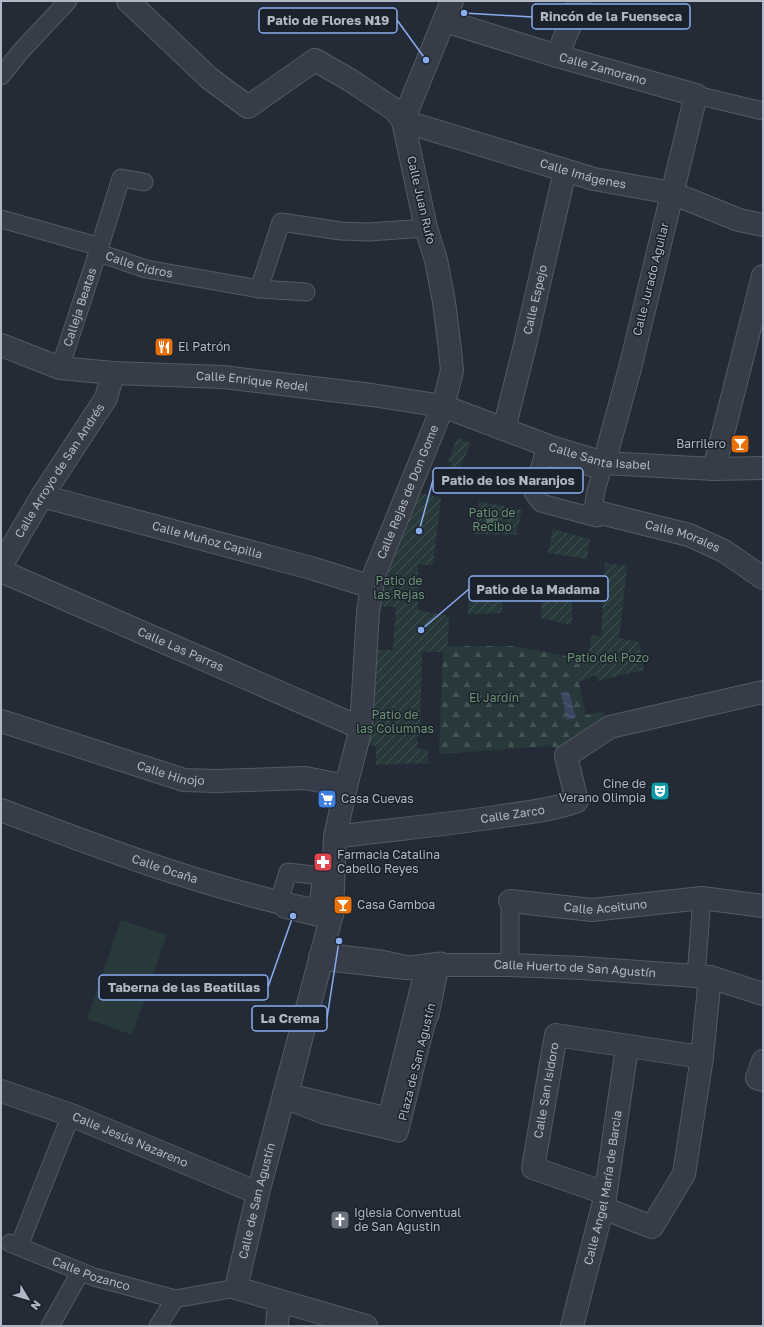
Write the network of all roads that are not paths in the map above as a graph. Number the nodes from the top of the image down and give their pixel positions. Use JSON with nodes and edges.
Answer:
{"nodes":[{"id":1,"x":68,"y":1,"type":"edge"},
{"id":2,"x":128,"y":1,"type":"edge"},
{"id":3,"x":580,"y":1,"type":"edge"},
{"id":4,"x":448,"y":11,"type":"edge"},
{"id":5,"x":557,"y":56,"type":"junction"},
{"id":6,"x":1,"y":76,"type":"edge"},
{"id":7,"x":696,"y":95,"type":"junction"},
{"id":8,"x":763,"y":111,"type":"edge"},
{"id":9,"x":403,"y":122,"type":"junction"},
{"id":10,"x":565,"y":171,"type":"junction"},
{"id":11,"x":144,"y":182,"type":"dead end"},
{"id":12,"x":672,"y":193,"type":"junction"},
{"id":13,"x":1,"y":219,"type":"edge"},
{"id":14,"x":763,"y":225,"type":"edge"},
{"id":15,"x":426,"y":228,"type":"junction"},
{"id":16,"x":99,"y":249,"type":"junction"},
{"id":17,"x":763,"y":276,"type":"edge"},
{"id":18,"x":259,"y":289,"type":"junction"},
{"id":19,"x":306,"y":292,"type":"dead end"},
{"id":20,"x":1,"y":345,"type":"edge"},
{"id":21,"x":60,"y":368,"type":"junction"},
{"id":22,"x":113,"y":373,"type":"junction"},
{"id":23,"x":443,"y":406,"type":"junction"},
{"id":24,"x":504,"y":429,"type":"junction"},
{"id":25,"x":549,"y":452,"type":"junction"},
{"id":26,"x":602,"y":467,"type":"junction"},
{"id":27,"x":763,"y":468,"type":"edge"},
{"id":28,"x":714,"y":470,"type":"junction"},
{"id":29,"x":42,"y":496,"type":"junction"},
{"id":30,"x":591,"y":510,"type":"junction"},
{"id":31,"x":1,"y":566,"type":"edge"},
{"id":32,"x":1,"y":571,"type":"edge"},
{"id":33,"x":763,"y":578,"type":"edge"},
{"id":34,"x":372,"y":587,"type":"junction"},
{"id":35,"x":763,"y":692,"type":"edge"},
{"id":36,"x":1,"y":721,"type":"edge"},
{"id":37,"x":361,"y":728,"type":"junction"},
{"id":38,"x":346,"y":786,"type":"junction"},
{"id":39,"x":1,"y":810,"type":"edge"},
{"id":40,"x":335,"y":837,"type":"junction"},
{"id":41,"x":702,"y":898,"type":"junction"},
{"id":42,"x":510,"y":901,"type":"joint"},
{"id":43,"x":285,"y":904,"type":"junction"},
{"id":44,"x":763,"y":906,"type":"edge"},
{"id":45,"x":325,"y":913,"type":"junction"},
{"id":46,"x":322,"y":958,"type":"junction"},
{"id":47,"x":510,"y":965,"type":"junction"},
{"id":48,"x":433,"y":966,"type":"junction"},
{"id":49,"x":703,"y":977,"type":"junction"},
{"id":50,"x":763,"y":994,"type":"edge"},
{"id":51,"x":627,"y":1046,"type":"junction"},
{"id":52,"x":702,"y":1057,"type":"junction"},
{"id":53,"x":763,"y":1061,"type":"edge"},
{"id":54,"x":763,"y":1080,"type":"edge"},
{"id":55,"x":1,"y":1091,"type":"edge"},
{"id":56,"x":286,"y":1097,"type":"junction"},
{"id":57,"x":71,"y":1115,"type":"junction"},
{"id":58,"x":258,"y":1194,"type":"junction"},
{"id":59,"x":604,"y":1200,"type":"junction"},
{"id":60,"x":76,"y":1270,"type":"junction"},
{"id":61,"x":230,"y":1289,"type":"junction"},
{"id":62,"x":175,"y":1299,"type":"junction"},
{"id":63,"x":279,"y":1301,"type":"junction"},
{"id":64,"x":50,"y":1326,"type":"edge"},
{"id":65,"x":158,"y":1326,"type":"edge"},
{"id":66,"x":277,"y":1326,"type":"edge"},
{"id":67,"x":366,"y":1326,"type":"edge"},
{"id":68,"x":572,"y":1326,"type":"edge"}],
"edges":[{"from":1,"to":6,"type":"street"},
{"from":2,"to":9,"type":"street"},
{"from":3,"to":5,"type":"street"},
{"from":4,"to":5,"type":"street","name":"Calle Zamorano"},
{"from":4,"to":9,"type":"street"},
{"from":5,"to":7,"type":"street","name":"Calle Zamorano"},
{"from":7,"to":8,"type":"street","name":"Calle Zamorano"},
{"from":7,"to":12,"type":"street","name":"Calle Jurado Aguilar"},
{"from":9,"to":10,"type":"street","name":"Calle Imágenes"},
{"from":9,"to":15,"type":"street","name":"Calle Juan Rufo"},
{"from":10,"to":12,"type":"street","name":"Calle Imágenes"},
{"from":10,"to":24,"type":"street","name":"Calle Espejo"},
{"from":11,"to":16,"type":"street","name":"Calleja Beatas"},
{"from":12,"to":14,"type":"street","name":"Calle Imágenes"},
{"from":12,"to":26,"type":"street","name":"Calle Jurado Aguilar"},
{"from":13,"to":16,"type":"street","name":"Calle Cidros"},
{"from":15,"to":18,"type":"street"},
{"from":15,"to":23,"type":"street","name":"Calle Juan Rufo"},
{"from":16,"to":18,"type":"street","name":"Calle Cidros"},
{"from":16,"to":21,"type":"street","name":"Calleja Beatas"},
{"from":17,"to":28,"type":"street"},
{"from":18,"to":19,"type":"street","name":"Calle Cidros"},
{"from":20,"to":21,"type":"street","name":"Calle Enrique Redel"},
{"from":21,"to":22,"type":"street","name":"Calle Enrique Redel"},
{"from":22,"to":23,"type":"street","name":"Calle Enrique Redel"},
{"from":22,"to":29,"type":"street","name":"Calle Arroyo de San Andrés"},
{"from":23,"to":24,"type":"street","name":"Calle Santa Isabel"},
{"from":23,"to":34,"type":"street","name":"Calle Rejas de Don Gome"},
{"from":24,"to":25,"type":"street","name":"Calle Santa Isabel"},
{"from":25,"to":26,"type":"street","name":"Calle Santa Isabel"},
{"from":25,"to":30,"type":"street"},
{"from":26,"to":28,"type":"street","name":"Calle Santa Isabel"},
{"from":26,"to":30,"type":"street"},
{"from":27,"to":28,"type":"street","name":"Calle Santa Isabel"},
{"from":29,"to":31,"type":"street","name":"Calle Arroyo de San Andrés"},
{"from":29,"to":34,"type":"street","name":"Calle Muñoz Capilla"},
{"from":30,"to":33,"type":"street","name":"Calle Morales"},
{"from":32,"to":37,"type":"street","name":"Calle Las Parras"},
{"from":34,"to":37,"type":"street","name":"Calle Rejas de Don Gome"},
{"from":35,"to":40,"type":"street","name":"Calle Zarco"},
{"from":36,"to":38,"type":"street","name":"Calle Hinojo"},
{"from":37,"to":38,"type":"street","name":"Calle Rejas de Don Gome"},
{"from":38,"to":40,"type":"street","name":"Calle Rejas de Don Gome"},
{"from":39,"to":43,"type":"street","name":"Calle Ocaña"},
{"from":40,"to":45,"type":"street","name":"Calle Rejas de Don Gome"},
{"from":41,"to":42,"type":"street","name":"Calle Aceituno"},
{"from":41,"to":44,"type":"street","name":"Calle Aceituno"},
{"from":41,"to":49,"type":"street"},
{"from":42,"to":47,"type":"street","name":"Calle Aceituno"},
{"from":43,"to":45,"type":"street","name":"Calle Ocaña"},
{"from":43,"to":45,"type":"street"},
{"from":45,"to":46,"type":"street","name":"Calle Rejas de Don Gome"},
{"from":46,"to":48,"type":"street"},
{"from":46,"to":56,"type":"street","name":"Calle de San Agustín"},
{"from":47,"to":48,"type":"street","name":"Calle Huerto de San Agustín"},
{"from":47,"to":49,"type":"street","name":"Calle Huerto de San Agustín"},
{"from":48,"to":56,"type":"street","name":"Plaza de San Agustín"},
{"from":49,"to":50,"type":"street","name":"Calle Huerto de San Agustín"},
{"from":49,"to":52,"type":"street"},
{"from":51,"to":52,"type":"street","name":"Calle San Isidoro"},
{"from":51,"to":59,"type":"street","name":"Calle Angel María de Barcia"},
{"from":51,"to":59,"type":"street","name":"Calle San Isidoro"},
{"from":52,"to":59,"type":"street"},
{"from":53,"to":54,"type":"street"},
{"from":55,"to":57,"type":"street","name":"Calle Jesús Nazareno"},
{"from":56,"to":58,"type":"street","name":"Calle de San Agustín"},
{"from":57,"to":58,"type":"street","name":"Calle Jesús Nazareno"},
{"from":57,"to":60,"type":"street","name":"Calle Pozanco"},
{"from":58,"to":61,"type":"street","name":"Calle de San Agustín"},
{"from":59,"to":68,"type":"street","name":"Calle Angel María de Barcia"},
{"from":60,"to":62,"type":"street","name":"Calle Pozanco"},
{"from":60,"to":64,"type":"street"},
{"from":61,"to":62,"type":"street","name":"Calle Pozanco"},
{"from":61,"to":63,"type":"street"},
{"from":62,"to":65,"type":"street"},
{"from":63,"to":66,"type":"street"},
{"from":63,"to":67,"type":"street"}]}
